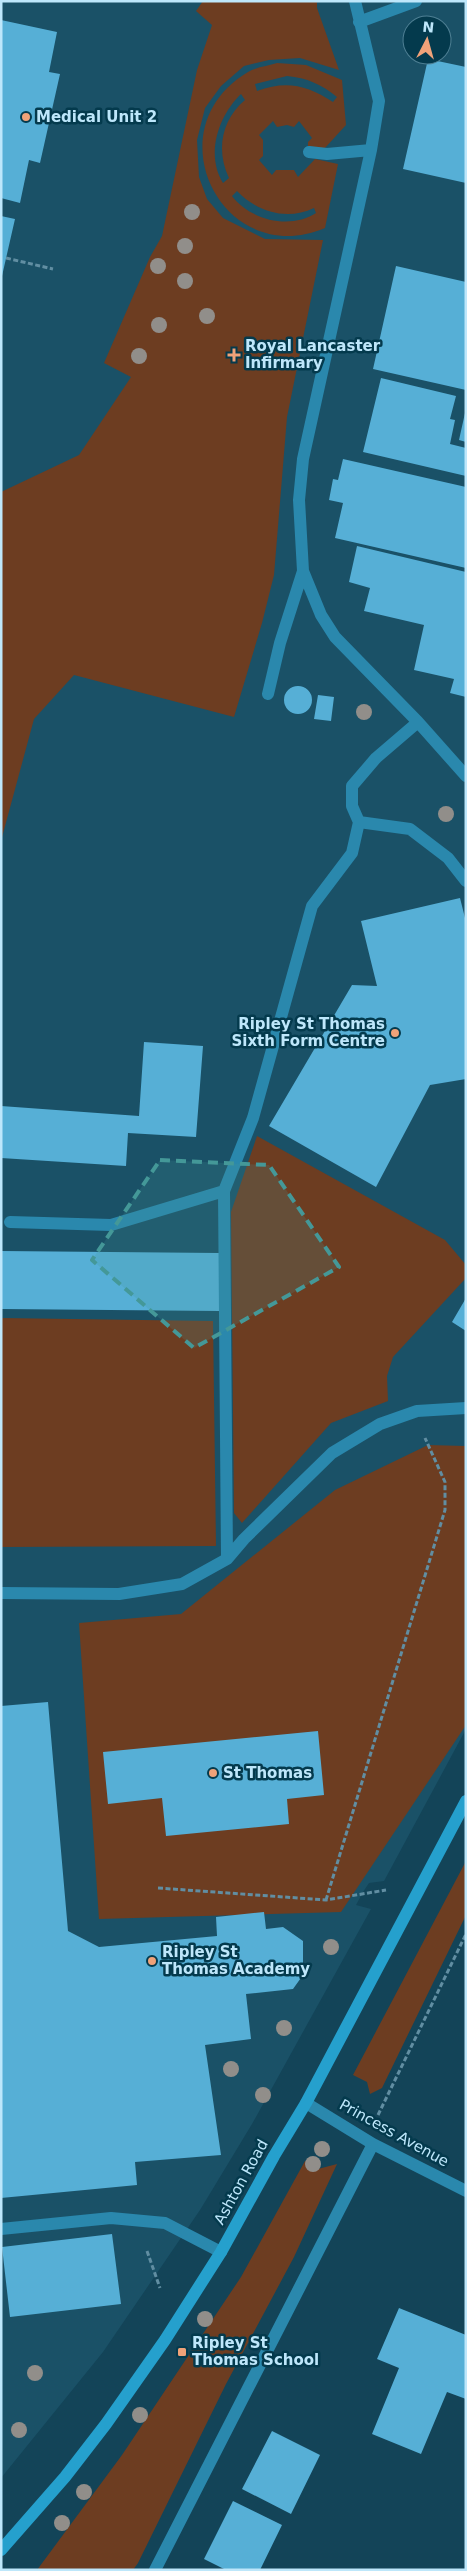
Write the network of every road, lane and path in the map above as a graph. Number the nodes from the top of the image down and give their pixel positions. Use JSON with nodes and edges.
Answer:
{"nodes":[{"id":1,"x":355,"y":1,"type":"edge"},
{"id":2,"x":416,"y":1,"type":"edge"},
{"id":3,"x":359,"y":22,"type":"junction"},
{"id":4,"x":371,"y":150,"type":"junction"},
{"id":5,"x":308,"y":152,"type":"dead end"},
{"id":6,"x":6,"y":258,"type":"dead end"},
{"id":7,"x":53,"y":269,"type":"dead end"},
{"id":8,"x":303,"y":571,"type":"junction"},
{"id":9,"x":268,"y":694,"type":"dead end"},
{"id":10,"x":418,"y":722,"type":"junction"},
{"id":11,"x":466,"y":776,"type":"edge"},
{"id":12,"x":359,"y":822,"type":"junction"},
{"id":13,"x":466,"y":880,"type":"edge"},
{"id":14,"x":224,"y":1191,"type":"junction"},
{"id":15,"x":10,"y":1222,"type":"dead end"},
{"id":16,"x":466,"y":1408,"type":"edge"},
{"id":17,"x":424,"y":1436,"type":"dead end"},
{"id":18,"x":227,"y":1558,"type":"junction"},
{"id":19,"x":1,"y":1593,"type":"edge"},
{"id":20,"x":466,"y":1802,"type":"edge"},
{"id":21,"x":158,"y":1888,"type":"dead end"},
{"id":22,"x":392,"y":1889,"type":"dead end"},
{"id":23,"x":326,"y":1900,"type":"junction"},
{"id":24,"x":466,"y":1934,"type":"edge"},
{"id":25,"x":306,"y":2103,"type":"junction"},
{"id":26,"x":376,"y":2118,"type":"dead end"},
{"id":27,"x":373,"y":2144,"type":"junction"},
{"id":28,"x":466,"y":2192,"type":"edge"},
{"id":29,"x":1,"y":2229,"type":"edge"},
{"id":30,"x":146,"y":2246,"type":"dead end"},
{"id":31,"x":222,"y":2252,"type":"junction"},
{"id":32,"x":160,"y":2288,"type":"dead end"},
{"id":33,"x":1,"y":2550,"type":"edge"},
{"id":34,"x":155,"y":2570,"type":"edge"}],
"edges":[{"from":1,"to":3,"type":"street"},
{"from":2,"to":3,"type":"street"},
{"from":3,"to":4,"type":"street"},
{"from":4,"to":5,"type":"street"},
{"from":4,"to":8,"type":"street"},
{"from":6,"to":7,"type":"path"},
{"from":8,"to":9,"type":"street"},
{"from":8,"to":10,"type":"street"},
{"from":10,"to":11,"type":"street"},
{"from":10,"to":12,"type":"street"},
{"from":12,"to":13,"type":"street"},
{"from":12,"to":14,"type":"street"},
{"from":14,"to":15,"type":"street"},
{"from":14,"to":18,"type":"street"},
{"from":16,"to":18,"type":"street"},
{"from":17,"to":23,"type":"path"},
{"from":18,"to":19,"type":"street"},
{"from":20,"to":25,"type":"main road","name":"Ashton Road"},
{"from":21,"to":23,"type":"path"},
{"from":22,"to":23,"type":"path"},
{"from":24,"to":26,"type":"path"},
{"from":25,"to":27,"type":"street","name":"Princess Avenue"},
{"from":25,"to":31,"type":"main road","name":"Ashton Road"},
{"from":27,"to":28,"type":"street","name":"Princess Avenue"},
{"from":27,"to":34,"type":"street"},
{"from":29,"to":31,"type":"street"},
{"from":30,"to":32,"type":"path"},
{"from":31,"to":33,"type":"main road","name":"Ashton Road"}]}
